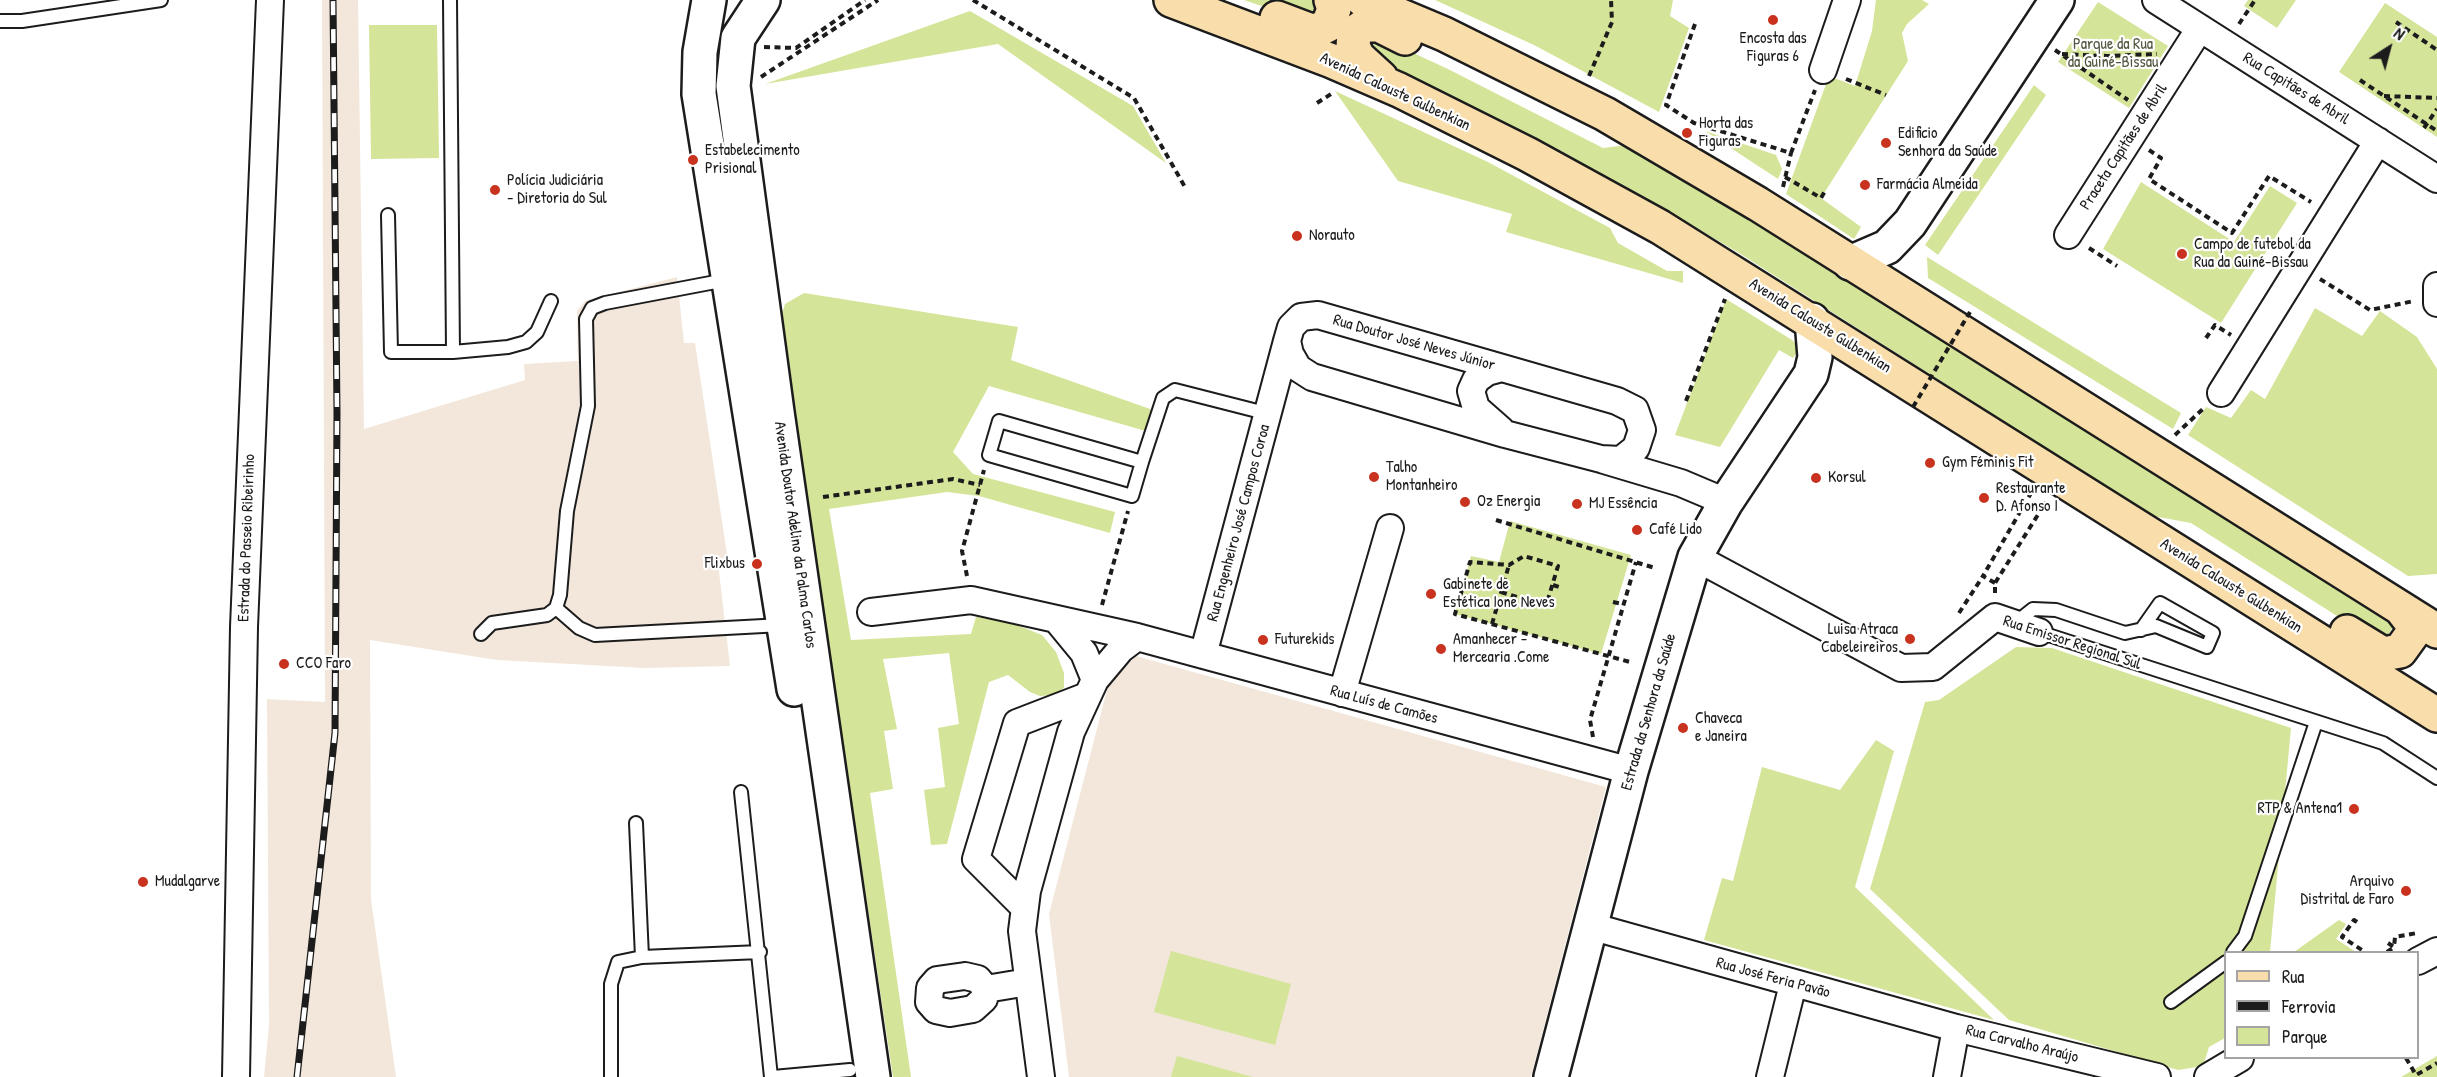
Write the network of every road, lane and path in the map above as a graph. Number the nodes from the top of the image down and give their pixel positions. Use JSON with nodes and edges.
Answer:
{"nodes":[{"id":1,"x":161,"y":0,"type":"edge"},
{"id":2,"x":270,"y":0,"type":"edge"},
{"id":3,"x":450,"y":0,"type":"edge"},
{"id":4,"x":709,"y":0,"type":"edge"},
{"id":5,"x":763,"y":0,"type":"edge"},
{"id":6,"x":878,"y":0,"type":"edge"},
{"id":7,"x":973,"y":0,"type":"edge"},
{"id":8,"x":1171,"y":0,"type":"edge"},
{"id":9,"x":1228,"y":0,"type":"edge"},
{"id":10,"x":1331,"y":0,"type":"edge"},
{"id":11,"x":1363,"y":0,"type":"edge"},
{"id":12,"x":1611,"y":0,"type":"edge"},
{"id":13,"x":1847,"y":0,"type":"edge"},
{"id":14,"x":2057,"y":0,"type":"edge"},
{"id":15,"x":2156,"y":0,"type":"edge"},
{"id":16,"x":2255,"y":0,"type":"edge"},
{"id":17,"x":2249,"y":9,"type":"dead end"},
{"id":18,"x":0,"y":21,"type":"edge"},
{"id":19,"x":2396,"y":22,"type":"dead end"},
{"id":20,"x":1695,"y":24,"type":"dead end"},
{"id":21,"x":2200,"y":28,"type":"junction"},
{"id":22,"x":2437,"y":50,"type":"edge"},
{"id":23,"x":2186,"y":52,"type":"junction"},
{"id":24,"x":1822,"y":70,"type":"joint"},
{"id":25,"x":2360,"y":80,"type":"dead end"},
{"id":26,"x":1871,"y":88,"type":"dead end"},
{"id":27,"x":1399,"y":90,"type":"junction"},
{"id":28,"x":1331,"y":94,"type":"dead end"},
{"id":29,"x":734,"y":95,"type":"junction"},
{"id":30,"x":1886,"y":95,"type":"dead end"},
{"id":31,"x":2383,"y":96,"type":"junction"},
{"id":32,"x":2437,"y":98,"type":"edge"},
{"id":33,"x":1317,"y":104,"type":"dead end"},
{"id":34,"x":1592,"y":107,"type":"junction"},
{"id":35,"x":2437,"y":109,"type":"edge"},
{"id":36,"x":2146,"y":112,"type":"junction"},
{"id":37,"x":2425,"y":126,"type":"junction"},
{"id":38,"x":2437,"y":131,"type":"edge"},
{"id":39,"x":2378,"y":141,"type":"junction"},
{"id":40,"x":2161,"y":158,"type":"dead end"},
{"id":41,"x":1785,"y":176,"type":"dead end"},
{"id":42,"x":2437,"y":178,"type":"edge"},
{"id":43,"x":1185,"y":187,"type":"dead end"},
{"id":44,"x":1826,"y":191,"type":"dead end"},
{"id":45,"x":388,"y":214,"type":"dead end"},
{"id":46,"x":2332,"y":215,"type":"junction"},
{"id":47,"x":1910,"y":223,"type":"junction"},
{"id":48,"x":2068,"y":235,"type":"dead end"},
{"id":49,"x":2104,"y":258,"type":"dead end"},
{"id":50,"x":1850,"y":263,"type":"junction"},
{"id":51,"x":2117,"y":266,"type":"dead end"},
{"id":52,"x":2300,"y":267,"type":"junction"},
{"id":53,"x":1740,"y":276,"type":"junction"},
{"id":54,"x":727,"y":280,"type":"junction"},
{"id":55,"x":1898,"y":294,"type":"junction"},
{"id":56,"x":2436,"y":295,"type":"edge"},
{"id":57,"x":551,"y":301,"type":"dead end"},
{"id":58,"x":1970,"y":312,"type":"dead end"},
{"id":59,"x":1812,"y":320,"type":"junction"},
{"id":60,"x":2215,"y":325,"type":"dead end"},
{"id":61,"x":2206,"y":338,"type":"dead end"},
{"id":62,"x":1287,"y":341,"type":"junction"},
{"id":63,"x":453,"y":352,"type":"junction"},
{"id":64,"x":1860,"y":352,"type":"junction"},
{"id":65,"x":1450,"y":353,"type":"junction"},
{"id":66,"x":1502,"y":368,"type":"junction"},
{"id":67,"x":1812,"y":374,"type":"junction"},
{"id":68,"x":1312,"y":377,"type":"junction"},
{"id":69,"x":2221,"y":393,"type":"joint"},
{"id":70,"x":1686,"y":401,"type":"dead end"},
{"id":71,"x":1272,"y":402,"type":"junction"},
{"id":72,"x":1913,"y":407,"type":"dead end"},
{"id":73,"x":1426,"y":411,"type":"junction"},
{"id":74,"x":1505,"y":434,"type":"junction"},
{"id":75,"x":2172,"y":438,"type":"dead end"},
{"id":76,"x":989,"y":455,"type":"junction"},
{"id":77,"x":1601,"y":459,"type":"junction"},
{"id":78,"x":1142,"y":462,"type":"junction"},
{"id":79,"x":2061,"y":478,"type":"junction"},
{"id":80,"x":980,"y":485,"type":"junction"},
{"id":81,"x":2031,"y":493,"type":"dead end"},
{"id":82,"x":1132,"y":496,"type":"junction"},
{"id":83,"x":823,"y":497,"type":"dead end"},
{"id":84,"x":1726,"y":502,"type":"junction"},
{"id":85,"x":2126,"y":519,"type":"junction"},
{"id":86,"x":1496,"y":520,"type":"dead end"},
{"id":87,"x":1390,"y":528,"type":"dead end"},
{"id":88,"x":1695,"y":557,"type":"junction"},
{"id":89,"x":1636,"y":562,"type":"junction"},
{"id":90,"x":1509,"y":565,"type":"junction"},
{"id":91,"x":1655,"y":568,"type":"dead end"},
{"id":92,"x":1995,"y":583,"type":"junction"},
{"id":93,"x":1553,"y":585,"type":"junction"},
{"id":94,"x":1559,"y":587,"type":"dead end"},
{"id":95,"x":1501,"y":592,"type":"junction"},
{"id":96,"x":972,"y":600,"type":"junction"},
{"id":97,"x":1613,"y":602,"type":"dead end"},
{"id":98,"x":1623,"y":604,"type":"junction"},
{"id":99,"x":556,"y":608,"type":"junction"},
{"id":100,"x":2402,"y":610,"type":"junction"},
{"id":101,"x":871,"y":612,"type":"dead end"},
{"id":102,"x":1056,"y":619,"type":"junction"},
{"id":103,"x":2004,"y":621,"type":"junction"},
{"id":104,"x":1492,"y":624,"type":"junction"},
{"id":105,"x":784,"y":625,"type":"junction"},
{"id":106,"x":1095,"y":627,"type":"junction"},
{"id":107,"x":2141,"y":630,"type":"junction"},
{"id":108,"x":2039,"y":632,"type":"joint"},
{"id":109,"x":2437,"y":632,"type":"edge"},
{"id":110,"x":481,"y":634,"type":"dead end"},
{"id":111,"x":1137,"y":637,"type":"junction"},
{"id":112,"x":1203,"y":655,"type":"junction"},
{"id":113,"x":1608,"y":656,"type":"junction"},
{"id":114,"x":1630,"y":662,"type":"dead end"},
{"id":115,"x":1091,"y":688,"type":"junction"},
{"id":116,"x":1342,"y":693,"type":"junction"},
{"id":117,"x":2437,"y":715,"type":"edge"},
{"id":118,"x":2316,"y":722,"type":"junction"},
{"id":119,"x":1598,"y":762,"type":"junction"},
{"id":120,"x":1631,"y":771,"type":"junction"},
{"id":121,"x":2437,"y":778,"type":"edge"},
{"id":122,"x":741,"y":792,"type":"dead end"},
{"id":123,"x":636,"y":823,"type":"dead end"},
{"id":124,"x":1024,"y":907,"type":"junction"},
{"id":125,"x":2357,"y":922,"type":"dead end"},
{"id":126,"x":1590,"y":926,"type":"junction"},
{"id":127,"x":2394,"y":947,"type":"dead end"},
{"id":128,"x":2234,"y":951,"type":"edge"},
{"id":129,"x":2363,"y":951,"type":"edge"},
{"id":130,"x":2388,"y":951,"type":"edge"},
{"id":131,"x":2437,"y":951,"type":"edge"},
{"id":132,"x":760,"y":952,"type":"junction"},
{"id":133,"x":642,"y":957,"type":"junction"},
{"id":134,"x":2419,"y":960,"type":"edge"},
{"id":135,"x":2224,"y":963,"type":"edge"},
{"id":136,"x":1028,"y":982,"type":"junction"},
{"id":137,"x":1793,"y":984,"type":"junction"},
{"id":138,"x":986,"y":989,"type":"dead end"},
{"id":139,"x":2171,"y":1002,"type":"dead end"},
{"id":140,"x":1956,"y":1028,"type":"junction"},
{"id":141,"x":2238,"y":1059,"type":"edge"},
{"id":142,"x":2406,"y":1059,"type":"edge"},
{"id":143,"x":2437,"y":1063,"type":"edge"},
{"id":144,"x":858,"y":1075,"type":"edge"},
{"id":145,"x":2148,"y":1075,"type":"edge"},
{"id":146,"x":2206,"y":1075,"type":"edge"},
{"id":147,"x":2414,"y":1076,"type":"edge"},
{"id":148,"x":236,"y":1077,"type":"edge"},
{"id":149,"x":612,"y":1077,"type":"edge"},
{"id":150,"x":772,"y":1077,"type":"edge"},
{"id":151,"x":1041,"y":1077,"type":"edge"},
{"id":152,"x":1551,"y":1077,"type":"edge"},
{"id":153,"x":1770,"y":1077,"type":"edge"},
{"id":154,"x":1947,"y":1077,"type":"edge"}],
"edges":[{"from":1,"to":18,"type":"lane"},
{"from":2,"to":148,"type":"street","name":"Estrada do Passeio Ribeirinho"},
{"from":3,"to":63,"type":"lane"},
{"from":4,"to":54,"type":"main road","name":"Avenida Doutor Adelino da Palma Carlos"},
{"from":5,"to":29,"type":"main road","name":"Avenida Doutor Adelino da Palma Carlos"},
{"from":6,"to":29,"type":"path"},
{"from":7,"to":43,"type":"path"},
{"from":8,"to":27,"type":"main road","name":"Avenida Calouste Gulbenkian"},
{"from":9,"to":10,"type":"main road"},
{"from":11,"to":34,"type":"main road"},
{"from":12,"to":34,"type":"path"},
{"from":13,"to":24,"type":"street"},
{"from":14,"to":47,"type":"main road"},
{"from":15,"to":21,"type":"street","name":"Rua Capitães de Abril"},
{"from":16,"to":17,"type":"path"},
{"from":19,"to":22,"type":"path"},
{"from":20,"to":24,"type":"path"},
{"from":21,"to":23,"type":"street","name":"Praceta Capitães de Abril"},
{"from":21,"to":39,"type":"street","name":"Rua Capitães de Abril"},
{"from":23,"to":36,"type":"street","name":"Praceta Capitães de Abril"},
{"from":23,"to":36,"type":"path"},
{"from":25,"to":31,"type":"path"},
{"from":26,"to":30,"type":"path"},
{"from":27,"to":34,"type":"main road"},
{"from":27,"to":53,"type":"main road","name":"Avenida Calouste Gulbenkian"},
{"from":28,"to":33,"type":"path"},
{"from":29,"to":144,"type":"main road","name":"Avenida Doutor Adelino da Palma Carlos"},
{"from":31,"to":32,"type":"path"},
{"from":31,"to":37,"type":"path"},
{"from":34,"to":50,"type":"main road"},
{"from":35,"to":37,"type":"path"},
{"from":36,"to":48,"type":"street","name":"Praceta Capitães de Abril"},
{"from":37,"to":38,"type":"path"},
{"from":39,"to":42,"type":"street","name":"Rua Capitães de Abril"},
{"from":39,"to":46,"type":"street"},
{"from":40,"to":46,"type":"path"},
{"from":41,"to":44,"type":"path"},
{"from":45,"to":63,"type":"lane"},
{"from":46,"to":52,"type":"street"},
{"from":47,"to":50,"type":"main road"},
{"from":47,"to":55,"type":"main road"},
{"from":49,"to":51,"type":"path"},
{"from":50,"to":55,"type":"main road"},
{"from":52,"to":56,"type":"path"},
{"from":52,"to":69,"type":"street"},
{"from":53,"to":59,"type":"main road","name":"Avenida Calouste Gulbenkian"},
{"from":53,"to":70,"type":"path"},
{"from":54,"to":99,"type":"lane"},
{"from":54,"to":105,"type":"main road","name":"Avenida Doutor Adelino da Palma Carlos"},
{"from":55,"to":100,"type":"main road"},
{"from":57,"to":63,"type":"lane"},
{"from":58,"to":72,"type":"path","bridge":true},
{"from":59,"to":64,"type":"main road","name":"Avenida Calouste Gulbenkian"},
{"from":59,"to":67,"type":"main road"},
{"from":60,"to":61,"type":"path"},
{"from":62,"to":65,"type":"street","name":"Rua Doutor José Neves Júnior"},
{"from":62,"to":68,"type":"street","name":"Rua Doutor José Neves Júnior"},
{"from":62,"to":71,"type":"street","name":"Rua Engenheiro José Campos Coroa"},
{"from":64,"to":67,"type":"main road"},
{"from":64,"to":79,"type":"main road","name":"Avenida Calouste Gulbenkian"},
{"from":65,"to":66,"type":"street","name":"Rua Doutor José Neves Júnior"},
{"from":65,"to":73,"type":"street"},
{"from":66,"to":74,"type":"street"},
{"from":66,"to":77,"type":"street","name":"Rua Doutor José Neves Júnior"},
{"from":67,"to":84,"type":"main road","name":"Estrada da Senhora da Saúde"},
{"from":68,"to":71,"type":"street"},
{"from":68,"to":73,"type":"street","name":"Rua Doutor José Neves Júnior"},
{"from":69,"to":75,"type":"path"},
{"from":71,"to":78,"type":"lane"},
{"from":71,"to":112,"type":"street","name":"Rua Engenheiro José Campos Coroa"},
{"from":73,"to":74,"type":"street","name":"Rua Doutor José Neves Júnior"},
{"from":74,"to":77,"type":"street","name":"Rua Doutor José Neves Júnior"},
{"from":76,"to":78,"type":"lane"},
{"from":76,"to":80,"type":"path"},
{"from":76,"to":82,"type":"lane"},
{"from":77,"to":84,"type":"street","name":"Rua Doutor José Neves Júnior"},
{"from":78,"to":82,"type":"lane"},
{"from":79,"to":85,"type":"main road","name":"Avenida Calouste Gulbenkian"},
{"from":79,"to":92,"type":"path"},
{"from":80,"to":83,"type":"path"},
{"from":80,"to":96,"type":"path"},
{"from":81,"to":92,"type":"path"},
{"from":82,"to":106,"type":"path"},
{"from":84,"to":88,"type":"main road","name":"Estrada da Senhora da Saúde"},
{"from":85,"to":100,"type":"main road"},
{"from":85,"to":117,"type":"main road","name":"Avenida Calouste Gulbenkian"},
{"from":86,"to":89,"type":"path"},
{"from":87,"to":116,"type":"street"},
{"from":88,"to":103,"type":"street","name":"Rua Emissor Regional Sul"},
{"from":88,"to":120,"type":"main road","name":"Estrada da Senhora da Saúde"},
{"from":89,"to":91,"type":"path"},
{"from":89,"to":98,"type":"path"},
{"from":90,"to":93,"type":"path"},
{"from":90,"to":95,"type":"path"},
{"from":90,"to":104,"type":"path"},
{"from":92,"to":103,"type":"path"},
{"from":93,"to":94,"type":"path"},
{"from":93,"to":95,"type":"path"},
{"from":95,"to":104,"type":"path"},
{"from":96,"to":101,"type":"street","name":"Rua Luís de Camões"},
{"from":96,"to":102,"type":"street","name":"Rua Luís de Camões"},
{"from":97,"to":98,"type":"path"},
{"from":98,"to":113,"type":"path"},
{"from":99,"to":105,"type":"lane"},
{"from":99,"to":110,"type":"lane"},
{"from":100,"to":109,"type":"main road"},
{"from":102,"to":106,"type":"street","name":"Rua Luís de Camões"},
{"from":102,"to":115,"type":"street"},
{"from":103,"to":107,"type":"lane"},
{"from":103,"to":108,"type":"street","name":"Rua Emissor Regional Sul"},
{"from":104,"to":113,"type":"path"},
{"from":105,"to":144,"type":"main road","name":"Avenida Doutor Adelino da Palma Carlos"},
{"from":106,"to":111,"type":"street","name":"Rua Luís de Camões"},
{"from":107,"to":107,"type":"lane"},
{"from":108,"to":118,"type":"lane","name":"Rua Emissor Regional Sul"},
{"from":111,"to":112,"type":"street","name":"Rua Luís de Camões"},
{"from":111,"to":115,"type":"street"},
{"from":112,"to":116,"type":"street","name":"Rua Luís de Camões"},
{"from":113,"to":114,"type":"path"},
{"from":113,"to":119,"type":"path"},
{"from":115,"to":124,"type":"street"},
{"from":115,"to":124,"type":"street"},
{"from":116,"to":119,"type":"street","name":"Rua Luís de Camões"},
{"from":118,"to":121,"type":"lane","name":"Rua Emissor Regional Sul"},
{"from":118,"to":128,"type":"lane"},
{"from":119,"to":120,"type":"street","name":"Rua Luís de Camões"},
{"from":120,"to":126,"type":"main road","name":"Estrada da Senhora da Saúde"},
{"from":122,"to":132,"type":"lane"},
{"from":123,"to":133,"type":"lane"},
{"from":124,"to":136,"type":"street"},
{"from":125,"to":129,"type":"path"},
{"from":126,"to":137,"type":"street","name":"Rua José Feria Pavão"},
{"from":126,"to":152,"type":"main road","name":"Estrada da Senhora da Saúde"},
{"from":127,"to":130,"type":"path"},
{"from":131,"to":134,"type":"street"},
{"from":132,"to":133,"type":"lane"},
{"from":132,"to":150,"type":"lane"},
{"from":133,"to":149,"type":"lane"},
{"from":135,"to":139,"type":"lane"},
{"from":136,"to":138,"type":"street"},
{"from":136,"to":151,"type":"street"},
{"from":137,"to":140,"type":"street","name":"Rua José Feria Pavão"},
{"from":137,"to":153,"type":"street"},
{"from":140,"to":145,"type":"street","name":"Rua Carvalho Araújo"},
{"from":140,"to":154,"type":"street","name":"Rua Carvalho Araújo"},
{"from":141,"to":146,"type":"street"},
{"from":142,"to":147,"type":"path"},
{"from":143,"to":147,"type":"path"},
{"from":144,"to":150,"type":"lane"}]}
